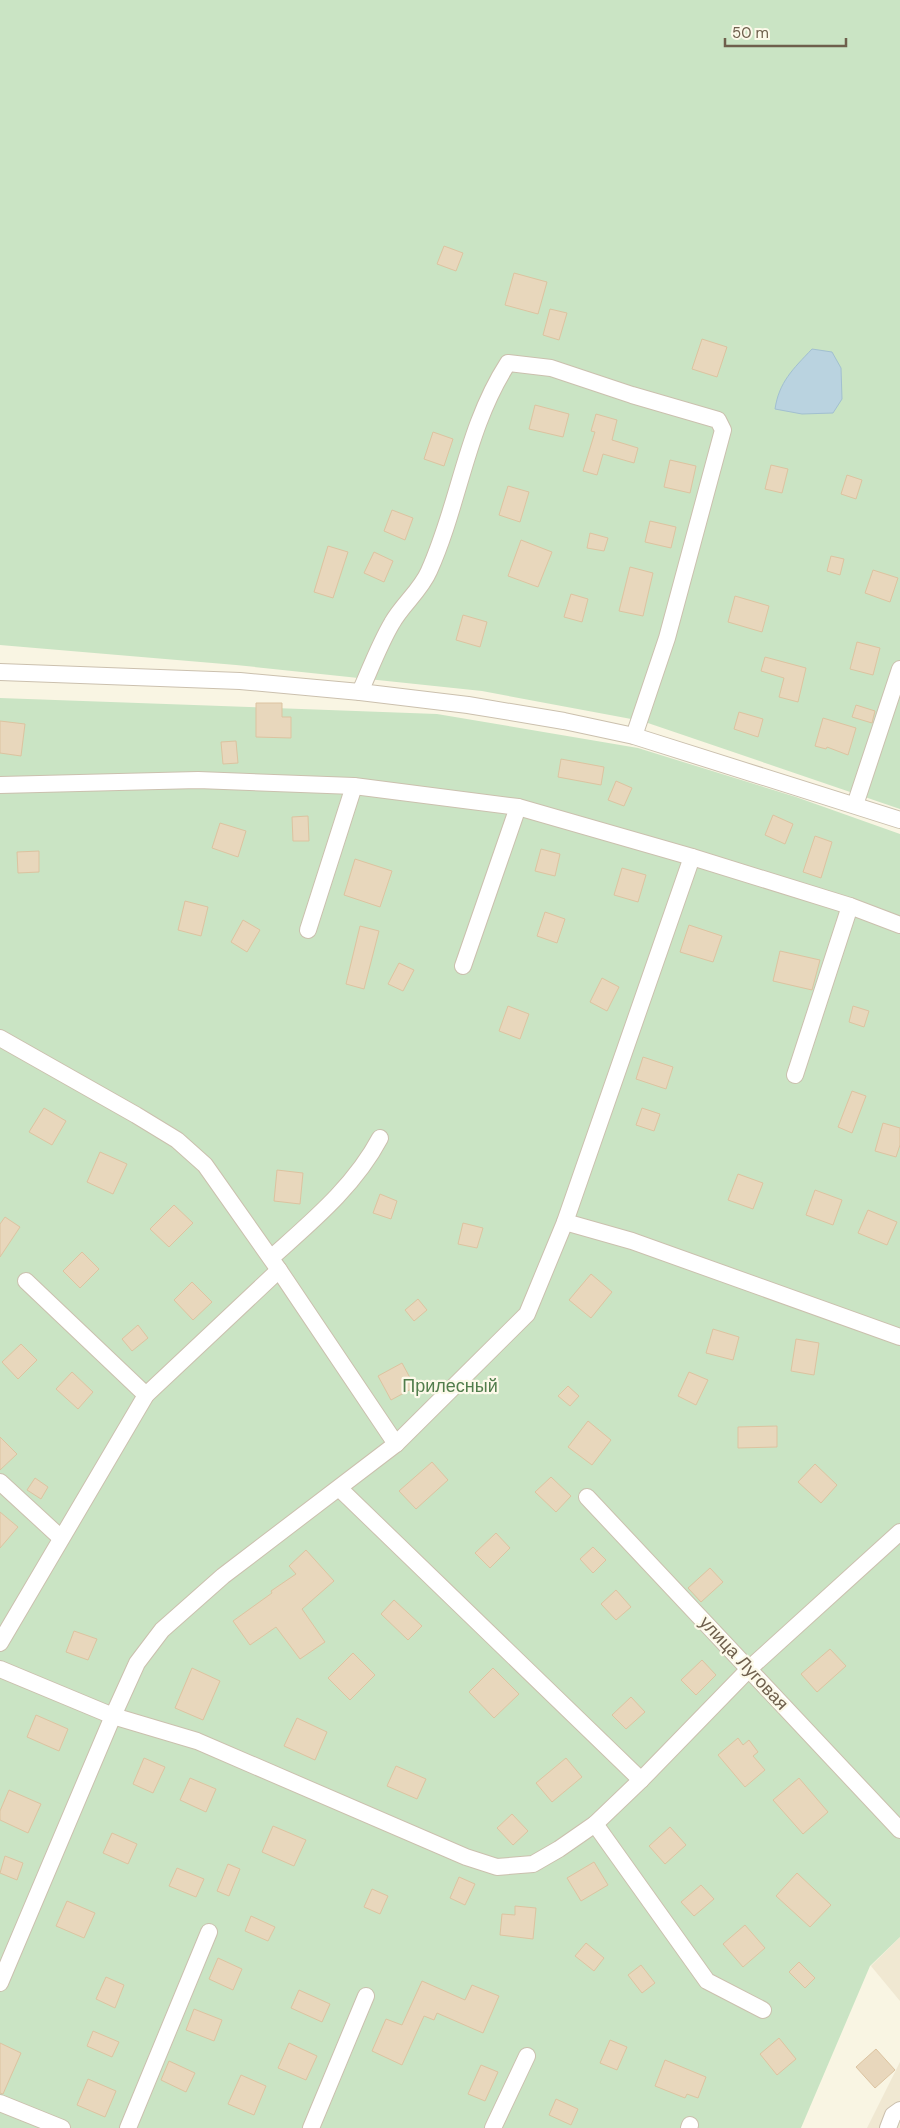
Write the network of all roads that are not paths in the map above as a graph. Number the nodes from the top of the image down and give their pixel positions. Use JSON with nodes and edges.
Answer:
{"nodes":[{"id":1,"x":900,"y":669,"type":"edge"},
{"id":2,"x":0,"y":672,"type":"edge"},
{"id":3,"x":360,"y":692,"type":"junction"},
{"id":4,"x":634,"y":736,"type":"junction"},
{"id":5,"x":0,"y":785,"type":"edge"},
{"id":6,"x":354,"y":786,"type":"junction"},
{"id":7,"x":855,"y":805,"type":"junction"},
{"id":8,"x":518,"y":807,"type":"junction"},
{"id":9,"x":900,"y":820,"type":"edge"},
{"id":10,"x":692,"y":857,"type":"junction"},
{"id":11,"x":850,"y":906,"type":"junction"},
{"id":12,"x":900,"y":924,"type":"edge"},
{"id":13,"x":308,"y":930,"type":"dead end"},
{"id":14,"x":464,"y":966,"type":"dead end"},
{"id":15,"x":0,"y":1038,"type":"edge"},
{"id":16,"x":795,"y":1075,"type":"dead end"},
{"id":17,"x":380,"y":1138,"type":"dead end"},
{"id":18,"x":565,"y":1222,"type":"junction"},
{"id":19,"x":275,"y":1264,"type":"junction"},
{"id":20,"x":26,"y":1281,"type":"dead end"},
{"id":21,"x":900,"y":1337,"type":"edge"},
{"id":22,"x":146,"y":1395,"type":"junction"},
{"id":23,"x":396,"y":1444,"type":"junction"},
{"id":24,"x":0,"y":1482,"type":"edge"},
{"id":25,"x":340,"y":1489,"type":"junction"},
{"id":26,"x":587,"y":1497,"type":"dead end"},
{"id":27,"x":900,"y":1532,"type":"edge"},
{"id":28,"x":61,"y":1538,"type":"junction"},
{"id":29,"x":0,"y":1643,"type":"edge"},
{"id":30,"x":750,"y":1668,"type":"junction"},
{"id":31,"x":0,"y":1669,"type":"edge"},
{"id":32,"x":113,"y":1716,"type":"junction"},
{"id":33,"x":641,"y":1780,"type":"junction"},
{"id":34,"x":595,"y":1824,"type":"junction"},
{"id":35,"x":900,"y":1830,"type":"edge"},
{"id":36,"x":210,"y":1932,"type":"dead end"},
{"id":37,"x":0,"y":1983,"type":"edge"},
{"id":38,"x":366,"y":1996,"type":"dead end"},
{"id":39,"x":763,"y":2010,"type":"dead end"},
{"id":40,"x":527,"y":2056,"type":"dead end"},
{"id":41,"x":0,"y":2104,"type":"edge"},
{"id":42,"x":900,"y":2110,"type":"edge"},
{"id":43,"x":62,"y":2128,"type":"edge"},
{"id":44,"x":128,"y":2128,"type":"edge"},
{"id":45,"x":311,"y":2128,"type":"edge"},
{"id":46,"x":493,"y":2128,"type":"edge"},
{"id":47,"x":888,"y":2128,"type":"edge"}],
"edges":[{"from":1,"to":7,"type":"street"},
{"from":2,"to":3,"type":"street"},
{"from":3,"to":4,"type":"street"},
{"from":3,"to":4,"type":"street"},
{"from":4,"to":7,"type":"street"},
{"from":5,"to":6,"type":"street"},
{"from":6,"to":8,"type":"street"},
{"from":6,"to":13,"type":"street"},
{"from":7,"to":9,"type":"street"},
{"from":8,"to":10,"type":"street"},
{"from":8,"to":14,"type":"street"},
{"from":10,"to":11,"type":"street"},
{"from":10,"to":18,"type":"street"},
{"from":11,"to":12,"type":"street"},
{"from":11,"to":16,"type":"street"},
{"from":15,"to":19,"type":"street"},
{"from":17,"to":19,"type":"street"},
{"from":18,"to":21,"type":"street"},
{"from":18,"to":23,"type":"street"},
{"from":19,"to":22,"type":"street"},
{"from":19,"to":23,"type":"street"},
{"from":20,"to":22,"type":"street"},
{"from":22,"to":28,"type":"street"},
{"from":23,"to":25,"type":"street"},
{"from":24,"to":28,"type":"street"},
{"from":25,"to":32,"type":"street"},
{"from":25,"to":33,"type":"street"},
{"from":26,"to":30,"type":"street","name":"улица Луговая"},
{"from":27,"to":30,"type":"street"},
{"from":28,"to":29,"type":"street"},
{"from":30,"to":33,"type":"street"},
{"from":30,"to":35,"type":"street","name":"улица Луговая"},
{"from":31,"to":32,"type":"street"},
{"from":32,"to":34,"type":"street"},
{"from":32,"to":37,"type":"street"},
{"from":33,"to":34,"type":"street"},
{"from":34,"to":39,"type":"street"},
{"from":36,"to":44,"type":"street"},
{"from":38,"to":45,"type":"street"},
{"from":40,"to":46,"type":"street"},
{"from":41,"to":43,"type":"street"},
{"from":42,"to":47,"type":"street"}]}
